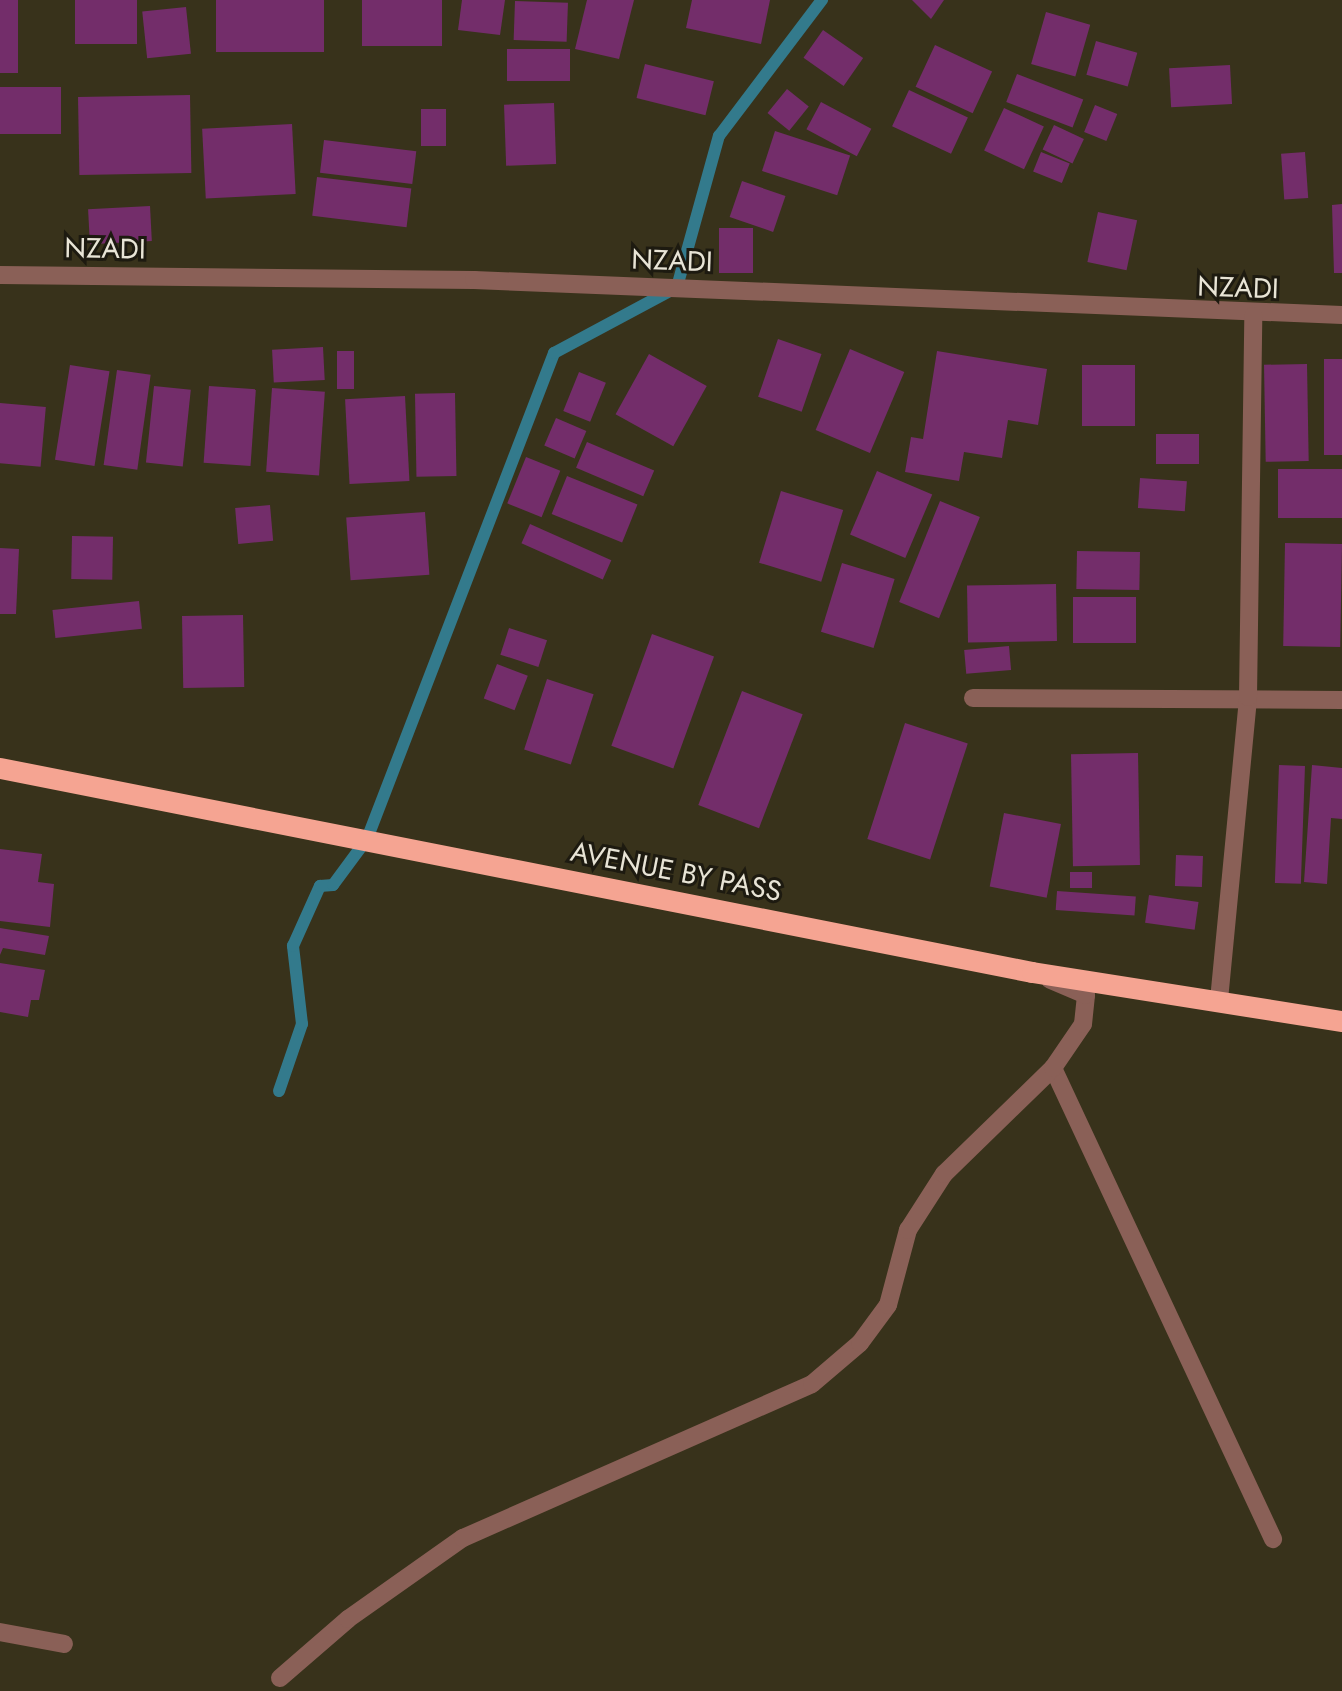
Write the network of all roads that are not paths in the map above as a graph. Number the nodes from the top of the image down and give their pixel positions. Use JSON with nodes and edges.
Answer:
{"nodes":[{"id":1,"x":0,"y":275,"type":"edge"},
{"id":2,"x":1253,"y":316,"type":"junction"},
{"id":3,"x":1342,"y":316,"type":"edge"},
{"id":4,"x":1248,"y":697,"type":"junction"},
{"id":5,"x":973,"y":698,"type":"dead end"},
{"id":6,"x":1342,"y":700,"type":"edge"},
{"id":7,"x":0,"y":768,"type":"edge"},
{"id":8,"x":1032,"y":972,"type":"junction"},
{"id":9,"x":1219,"y":1000,"type":"junction"},
{"id":10,"x":1342,"y":1021,"type":"edge"},
{"id":11,"x":1053,"y":1068,"type":"junction"},
{"id":12,"x":1273,"y":1539,"type":"dead end"},
{"id":13,"x":0,"y":1632,"type":"edge"},
{"id":14,"x":64,"y":1644,"type":"dead end"},
{"id":15,"x":280,"y":1678,"type":"dead end"}],
"edges":[{"from":1,"to":2,"type":"street","name":"NZADI"},
{"from":2,"to":3,"type":"street","name":"NZADI"},
{"from":2,"to":4,"type":"street"},
{"from":4,"to":5,"type":"street"},
{"from":4,"to":6,"type":"street"},
{"from":4,"to":9,"type":"street"},
{"from":7,"to":8,"type":"highway","name":"AVENUE BY PASS"},
{"from":8,"to":9,"type":"highway","name":"AVENUE BY PASS"},
{"from":8,"to":11,"type":"street"},
{"from":9,"to":10,"type":"highway","name":"AVENUE BY PASS"},
{"from":11,"to":12,"type":"street"},
{"from":11,"to":15,"type":"street"},
{"from":13,"to":14,"type":"street"}]}
